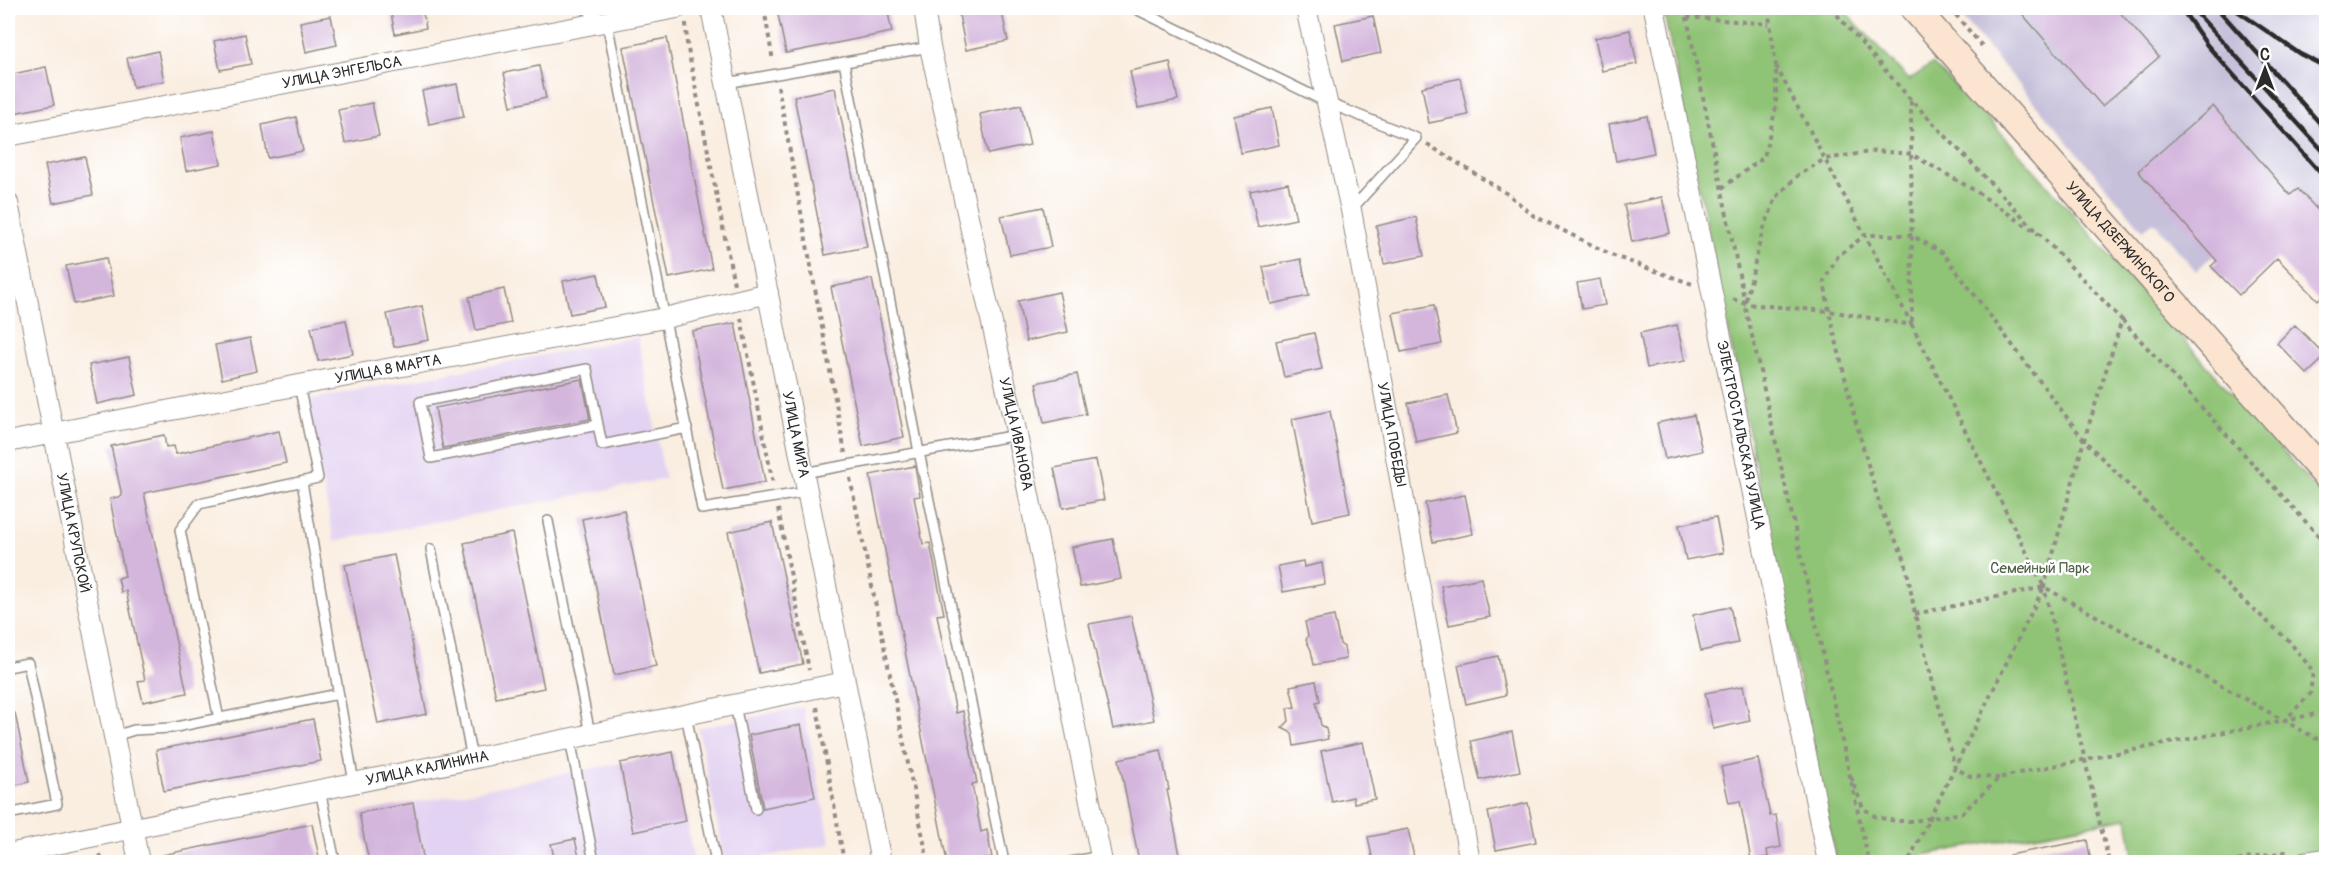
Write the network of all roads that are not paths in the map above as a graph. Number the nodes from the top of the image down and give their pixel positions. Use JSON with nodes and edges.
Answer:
{"nodes":[{"id":1,"x":584,"y":8,"type":"edge"},
{"id":2,"x":711,"y":8,"type":"edge"},
{"id":3,"x":924,"y":8,"type":"edge"},
{"id":4,"x":1134,"y":8,"type":"edge"},
{"id":5,"x":1306,"y":8,"type":"edge"},
{"id":6,"x":1654,"y":8,"type":"edge"},
{"id":7,"x":1914,"y":8,"type":"edge"},
{"id":8,"x":681,"y":12,"type":"edge"},
{"id":9,"x":607,"y":22,"type":"junction"},
{"id":10,"x":930,"y":47,"type":"junction"},
{"id":11,"x":844,"y":62,"type":"junction"},
{"id":12,"x":726,"y":83,"type":"junction"},
{"id":13,"x":1328,"y":103,"type":"junction"},
{"id":14,"x":8,"y":136,"type":"edge"},
{"id":15,"x":8,"y":203,"type":"edge"},
{"id":16,"x":1351,"y":210,"type":"junction"},
{"id":17,"x":768,"y":293,"type":"junction"},
{"id":18,"x":665,"y":318,"type":"junction"},
{"id":19,"x":299,"y":385,"type":"junction"},
{"id":20,"x":598,"y":425,"type":"junction"},
{"id":21,"x":687,"y":428,"type":"junction"},
{"id":22,"x":53,"y":434,"type":"junction"},
{"id":23,"x":1017,"y":435,"type":"junction"},
{"id":24,"x":8,"y":442,"type":"edge"},
{"id":25,"x":919,"y":452,"type":"junction"},
{"id":26,"x":2326,"y":475,"type":"edge"},
{"id":27,"x":302,"y":482,"type":"junction"},
{"id":28,"x":805,"y":483,"type":"junction"},
{"id":29,"x":548,"y":521,"type":"dead end"},
{"id":30,"x":431,"y":549,"type":"dead end"},
{"id":31,"x":8,"y":667,"type":"edge"},
{"id":32,"x":845,"y":682,"type":"junction"},
{"id":33,"x":338,"y":694,"type":"junction"},
{"id":34,"x":735,"y":705,"type":"junction"},
{"id":35,"x":686,"y":715,"type":"junction"},
{"id":36,"x":219,"y":719,"type":"junction"},
{"id":37,"x":590,"y":734,"type":"junction"},
{"id":38,"x":115,"y":736,"type":"junction"},
{"id":39,"x":570,"y":739,"type":"junction"},
{"id":40,"x":472,"y":759,"type":"junction"},
{"id":41,"x":354,"y":783,"type":"junction"},
{"id":42,"x":320,"y":790,"type":"junction"},
{"id":43,"x":756,"y":809,"type":"dead end"},
{"id":44,"x":8,"y":814,"type":"edge"},
{"id":45,"x":132,"y":828,"type":"junction"},
{"id":46,"x":12,"y":856,"type":"edge"},
{"id":47,"x":2300,"y":857,"type":"edge"},
{"id":48,"x":1101,"y":859,"type":"edge"},
{"id":49,"x":2326,"y":859,"type":"edge"},
{"id":50,"x":139,"y":862,"type":"edge"},
{"id":51,"x":335,"y":862,"type":"edge"},
{"id":52,"x":594,"y":862,"type":"edge"},
{"id":53,"x":716,"y":862,"type":"edge"},
{"id":54,"x":881,"y":862,"type":"edge"},
{"id":55,"x":1004,"y":862,"type":"edge"},
{"id":56,"x":1071,"y":862,"type":"edge"},
{"id":57,"x":1470,"y":862,"type":"edge"},
{"id":58,"x":1828,"y":862,"type":"edge"}],
"edges":[{"from":1,"to":9,"type":"lane"},
{"from":2,"to":12,"type":"street","name":"УЛИЦА МИРА"},
{"from":3,"to":10,"type":"street","name":"УЛИЦА ИВАНОВА"},
{"from":4,"to":13,"type":"lane"},
{"from":5,"to":13,"type":"street","name":"УЛИЦА ПОБЕДЫ"},
{"from":6,"to":58,"type":"street","name":"ЭЛЕКТРОСТАЛЬСКАЯ УЛИЦА"},
{"from":7,"to":26,"type":"main road","name":"УЛИЦА ДЗЕРЖИНСКОГО"},
{"from":8,"to":9,"type":"street","name":"УЛИЦА ЭНГЕЛЬСА"},
{"from":9,"to":14,"type":"street","name":"УЛИЦА ЭНГЕЛЬСА"},
{"from":9,"to":18,"type":"lane"},
{"from":10,"to":11,"type":"lane"},
{"from":10,"to":23,"type":"street","name":"УЛИЦА ИВАНОВА"},
{"from":11,"to":12,"type":"lane"},
{"from":11,"to":25,"type":"lane"},
{"from":12,"to":17,"type":"street","name":"УЛИЦА МИРА"},
{"from":13,"to":16,"type":"street","name":"УЛИЦА ПОБЕДЫ"},
{"from":13,"to":16,"type":"lane"},
{"from":15,"to":22,"type":"street","name":"УЛИЦА КРУПСКОЙ"},
{"from":16,"to":57,"type":"street","name":"УЛИЦА ПОБЕДЫ"},
{"from":17,"to":18,"type":"street","name":"УЛИЦА 8 МАРТА"},
{"from":17,"to":28,"type":"street","name":"УЛИЦА МИРА"},
{"from":18,"to":19,"type":"street","name":"УЛИЦА 8 МАРТА"},
{"from":18,"to":21,"type":"lane"},
{"from":19,"to":22,"type":"street","name":"УЛИЦА 8 МАРТА"},
{"from":19,"to":27,"type":"lane"},
{"from":20,"to":20,"type":"lane"},
{"from":20,"to":21,"type":"lane"},
{"from":21,"to":28,"type":"lane"},
{"from":22,"to":24,"type":"street","name":"УЛИЦА 8 МАРТА"},
{"from":22,"to":38,"type":"street","name":"УЛИЦА КРУПСКОЙ"},
{"from":23,"to":25,"type":"lane"},
{"from":23,"to":48,"type":"street","name":"УЛИЦА ИВАНОВА"},
{"from":25,"to":28,"type":"lane"},
{"from":25,"to":55,"type":"lane"},
{"from":27,"to":33,"type":"lane"},
{"from":27,"to":36,"type":"lane"},
{"from":28,"to":32,"type":"street","name":"УЛИЦА МИРА"},
{"from":29,"to":37,"type":"lane"},
{"from":30,"to":40,"type":"lane"},
{"from":31,"to":44,"type":"lane"},
{"from":32,"to":34,"type":"street","name":"УЛИЦА КАЛИНИНА"},
{"from":32,"to":54,"type":"street","name":"УЛИЦА МИРА"},
{"from":33,"to":36,"type":"lane"},
{"from":33,"to":41,"type":"lane"},
{"from":34,"to":35,"type":"street","name":"УЛИЦА КАЛИНИНА"},
{"from":34,"to":43,"type":"lane"},
{"from":35,"to":37,"type":"street","name":"УЛИЦА КАЛИНИНА"},
{"from":35,"to":53,"type":"lane"},
{"from":36,"to":38,"type":"lane"},
{"from":37,"to":39,"type":"street","name":"УЛИЦА КАЛИНИНА"},
{"from":38,"to":45,"type":"street","name":"УЛИЦА КРУПСКОЙ"},
{"from":39,"to":40,"type":"street","name":"УЛИЦА КАЛИНИНА"},
{"from":39,"to":52,"type":"lane"},
{"from":40,"to":41,"type":"street","name":"УЛИЦА КАЛИНИНА"},
{"from":41,"to":42,"type":"street","name":"УЛИЦА КАЛИНИНА"},
{"from":42,"to":45,"type":"street","name":"УЛИЦА КАЛИНИНА"},
{"from":42,"to":51,"type":"lane"},
{"from":45,"to":46,"type":"street","name":"УЛИЦА КАЛИНИНА"},
{"from":45,"to":50,"type":"street","name":"УЛИЦА КРУПСКОЙ"},
{"from":47,"to":49,"type":"street"},
{"from":48,"to":56,"type":"lane"}]}
